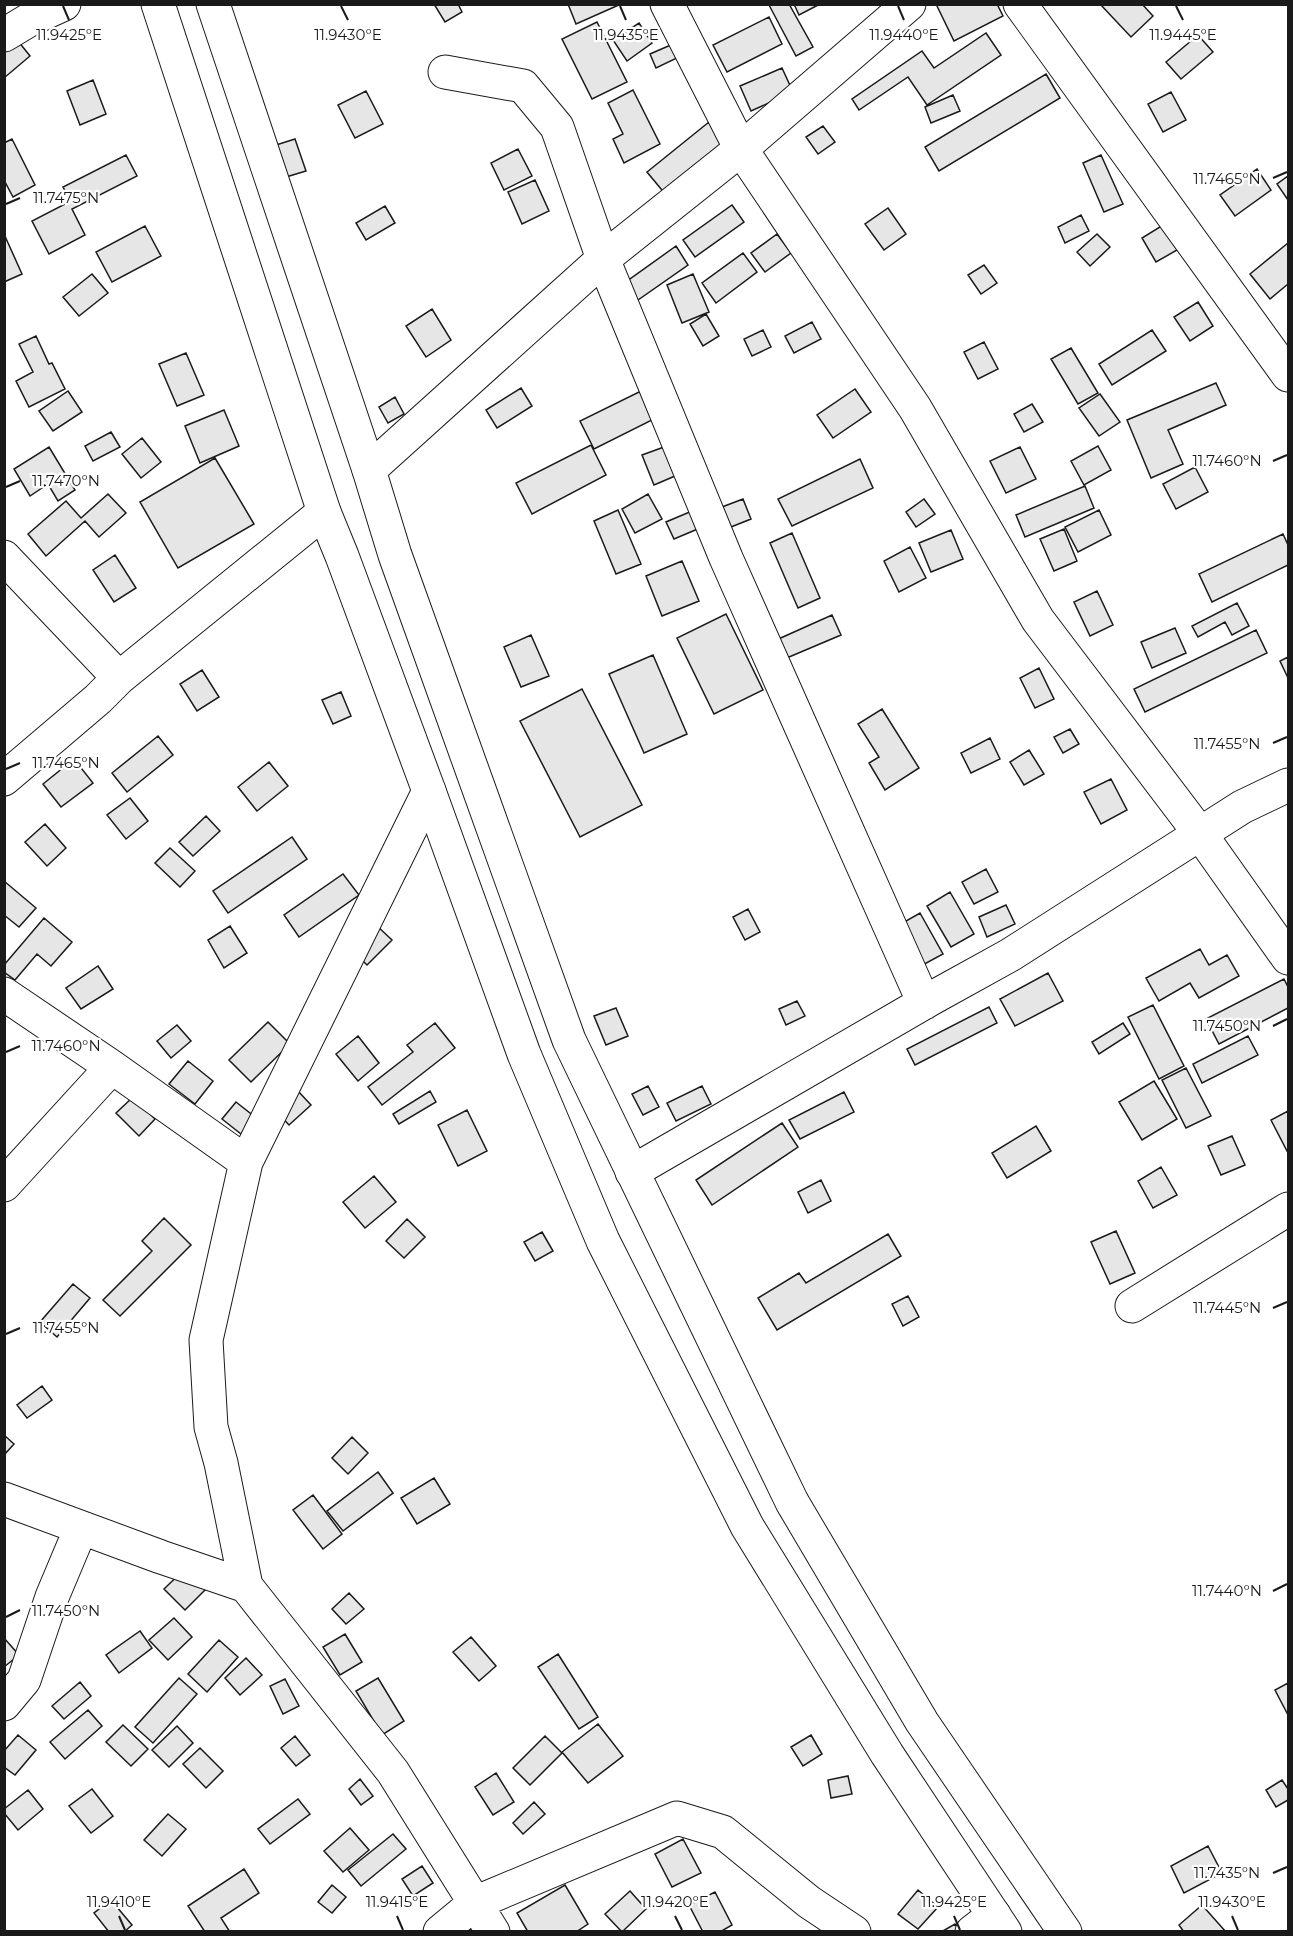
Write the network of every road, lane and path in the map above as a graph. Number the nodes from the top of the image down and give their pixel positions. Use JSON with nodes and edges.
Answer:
{"nodes":[{"id":1,"x":63,"y":4,"type":"edge"},
{"id":2,"x":158,"y":4,"type":"edge"},
{"id":3,"x":213,"y":4,"type":"edge"},
{"id":4,"x":667,"y":4,"type":"edge"},
{"id":5,"x":909,"y":4,"type":"edge"},
{"id":6,"x":1020,"y":4,"type":"edge"},
{"id":7,"x":4,"y":35,"type":"edge"},
{"id":8,"x":445,"y":72,"type":"dead end"},
{"id":9,"x":741,"y":149,"type":"junction"},
{"id":10,"x":603,"y":259,"type":"junction"},
{"id":11,"x":1288,"y":375,"type":"edge"},
{"id":12,"x":369,"y":470,"type":"junction"},
{"id":13,"x":324,"y":512,"type":"junction"},
{"id":14,"x":4,"y":557,"type":"edge"},
{"id":15,"x":118,"y":678,"type":"junction"},
{"id":16,"x":4,"y":778,"type":"edge"},
{"id":17,"x":1288,"y":785,"type":"edge"},
{"id":18,"x":429,"y":791,"type":"junction"},
{"id":19,"x":1201,"y":835,"type":"junction"},
{"id":20,"x":1288,"y":958,"type":"edge"},
{"id":21,"x":4,"y":994,"type":"edge"},
{"id":22,"x":924,"y":1003,"type":"junction"},
{"id":23,"x":112,"y":1067,"type":"junction"},
{"id":24,"x":246,"y":1162,"type":"junction"},
{"id":25,"x":632,"y":1172,"type":"junction"},
{"id":26,"x":4,"y":1185,"type":"edge"},
{"id":27,"x":1288,"y":1209,"type":"edge"},
{"id":28,"x":1132,"y":1306,"type":"dead end"},
{"id":29,"x":4,"y":1499,"type":"edge"},
{"id":30,"x":81,"y":1527,"type":"junction"},
{"id":31,"x":246,"y":1586,"type":"junction"},
{"id":32,"x":4,"y":1704,"type":"edge"},
{"id":33,"x":475,"y":1903,"type":"junction"},
{"id":34,"x":990,"y":1926,"type":"edge"},
{"id":35,"x":440,"y":1932,"type":"edge"},
{"id":36,"x":493,"y":1932,"type":"edge"},
{"id":37,"x":854,"y":1932,"type":"edge"},
{"id":38,"x":1065,"y":1932,"type":"edge"}],
"edges":[{"from":1,"to":7,"type":"street"},
{"from":2,"to":13,"type":"street"},
{"from":3,"to":12,"type":"street"},
{"from":4,"to":9,"type":"street"},
{"from":5,"to":9,"type":"street"},
{"from":6,"to":11,"type":"street"},
{"from":8,"to":10,"type":"street"},
{"from":9,"to":10,"type":"street"},
{"from":9,"to":19,"type":"street"},
{"from":10,"to":12,"type":"street"},
{"from":10,"to":22,"type":"street"},
{"from":12,"to":25,"type":"street"},
{"from":13,"to":15,"type":"street"},
{"from":13,"to":18,"type":"street"},
{"from":14,"to":15,"type":"street"},
{"from":15,"to":16,"type":"street"},
{"from":17,"to":19,"type":"street"},
{"from":18,"to":24,"type":"street"},
{"from":18,"to":34,"type":"street"},
{"from":19,"to":20,"type":"street"},
{"from":19,"to":22,"type":"street"},
{"from":21,"to":23,"type":"street"},
{"from":22,"to":25,"type":"street"},
{"from":23,"to":24,"type":"street"},
{"from":23,"to":26,"type":"street"},
{"from":24,"to":31,"type":"street"},
{"from":25,"to":38,"type":"street"},
{"from":27,"to":28,"type":"street"},
{"from":29,"to":30,"type":"street"},
{"from":30,"to":31,"type":"street"},
{"from":30,"to":32,"type":"street"},
{"from":31,"to":33,"type":"street"},
{"from":33,"to":35,"type":"street"},
{"from":33,"to":36,"type":"street"},
{"from":33,"to":37,"type":"street"}]}
